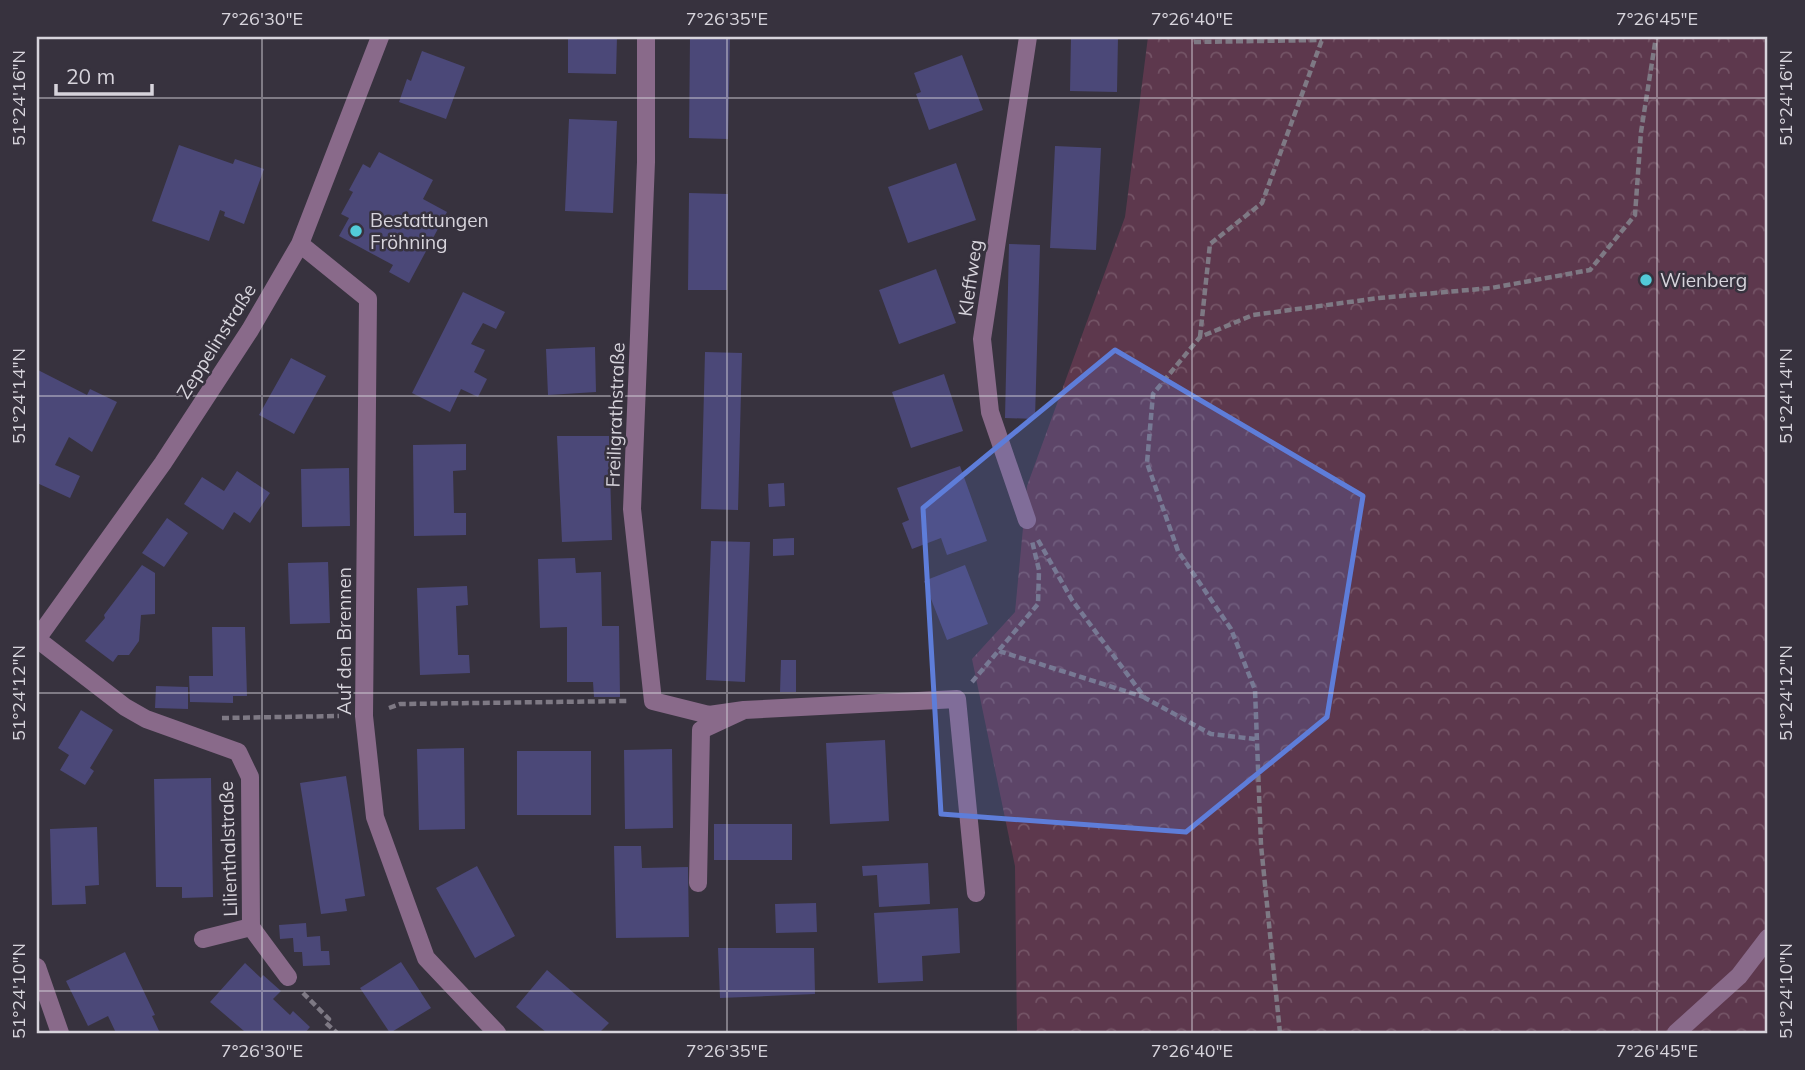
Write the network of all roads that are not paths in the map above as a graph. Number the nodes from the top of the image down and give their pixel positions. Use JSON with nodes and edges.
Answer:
{"nodes":[{"id":1,"x":380,"y":37,"type":"edge"},
{"id":2,"x":646,"y":37,"type":"edge"},
{"id":3,"x":1028,"y":37,"type":"edge"},
{"id":4,"x":300,"y":244,"type":"junction"},
{"id":5,"x":1027,"y":520,"type":"road end"},
{"id":6,"x":37,"y":639,"type":"edge"},
{"id":7,"x":744,"y":710,"type":"junction"},
{"id":8,"x":698,"y":883,"type":"dead end"},
{"id":9,"x":976,"y":893,"type":"dead end"},
{"id":10,"x":251,"y":927,"type":"junction"},
{"id":11,"x":1768,"y":938,"type":"edge"},
{"id":12,"x":203,"y":939,"type":"dead end"},
{"id":13,"x":37,"y":967,"type":"edge"},
{"id":14,"x":294,"y":983,"type":"road end"},
{"id":15,"x":60,"y":1033,"type":"edge"},
{"id":16,"x":497,"y":1033,"type":"edge"},
{"id":17,"x":1676,"y":1033,"type":"edge"}],
"edges":[{"from":1,"to":4,"type":"street","name":"Zeppelinstraße"},
{"from":2,"to":7,"type":"street","name":"Freiligrathstraße"},
{"from":3,"to":5,"type":"street","name":"Kleffweg"},
{"from":4,"to":6,"type":"street","name":"Zeppelinstraße"},
{"from":4,"to":16,"type":"street","name":"Auf den Brennen"},
{"from":6,"to":10,"type":"street","name":"Lilienthalstraße"},
{"from":7,"to":8,"type":"street"},
{"from":7,"to":9,"type":"street"},
{"from":10,"to":12,"type":"street","name":"Lilienthalstraße"},
{"from":10,"to":14,"type":"street","name":"Lilienthalstraße"},
{"from":11,"to":17,"type":"street"},
{"from":13,"to":15,"type":"street"}]}
